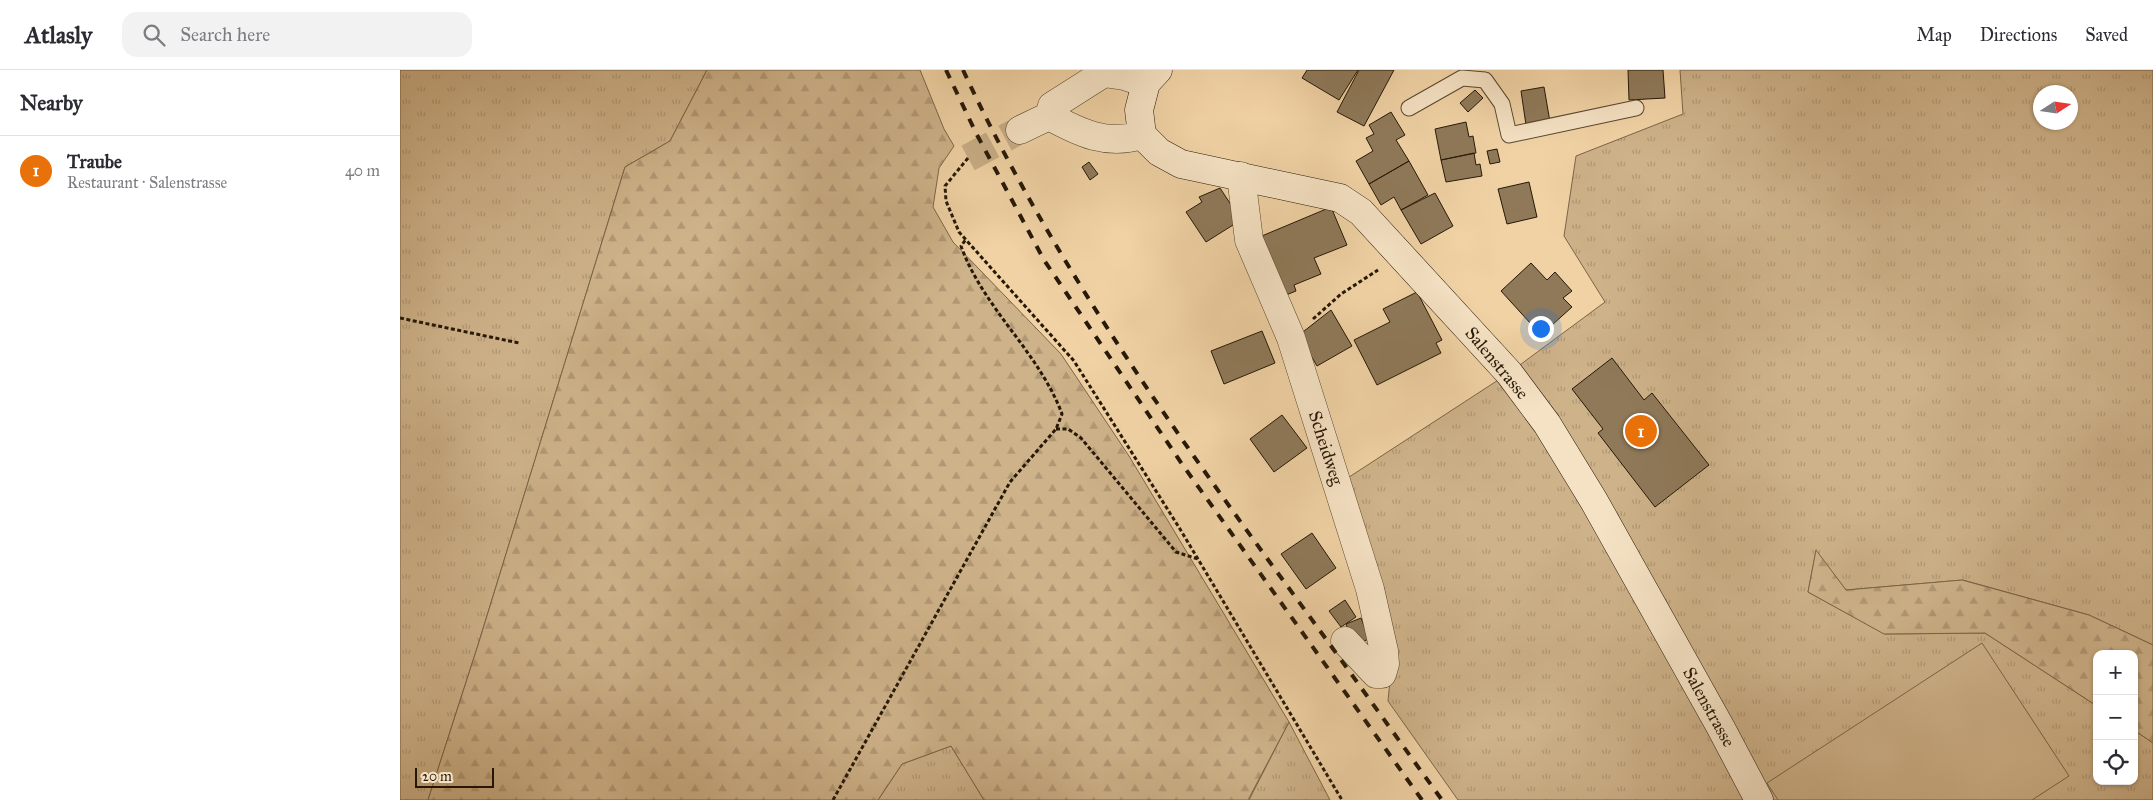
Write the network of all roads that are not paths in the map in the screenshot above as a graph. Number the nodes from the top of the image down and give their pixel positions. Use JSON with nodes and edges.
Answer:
{"nodes":[{"id":1,"x":1103,"y":71,"type":"edge"},
{"id":2,"x":1152,"y":76,"type":"edge"},
{"id":3,"x":1409,"y":108,"type":"dead end"},
{"id":4,"x":1636,"y":108,"type":"dead end"},
{"id":5,"x":1049,"y":116,"type":"junction"},
{"id":6,"x":1020,"y":130,"type":"tunnel mouth"},
{"id":7,"x":1142,"y":135,"type":"junction"},
{"id":8,"x":1241,"y":176,"type":"junction"},
{"id":9,"x":1345,"y":641,"type":"dead end"},
{"id":10,"x":1759,"y":800,"type":"edge"}],
"edges":[{"from":1,"to":2,"type":"street"},
{"from":1,"to":5,"type":"street"},
{"from":2,"to":7,"type":"street"},
{"from":3,"to":4,"type":"lane"},
{"from":5,"to":6,"type":"street"},
{"from":5,"to":7,"type":"street"},
{"from":7,"to":8,"type":"street","name":"Salenstrasse"},
{"from":8,"to":9,"type":"street","name":"Scheidweg"},
{"from":8,"to":10,"type":"street","name":"Salenstrasse"}]}
